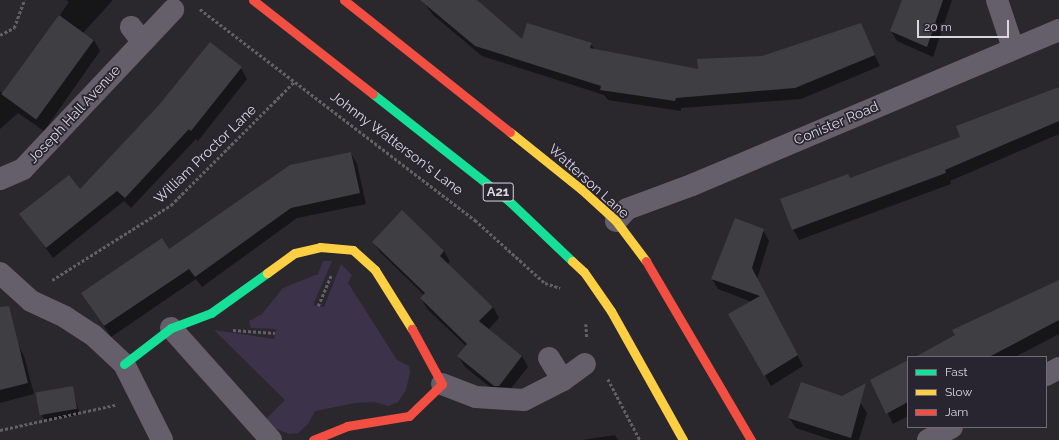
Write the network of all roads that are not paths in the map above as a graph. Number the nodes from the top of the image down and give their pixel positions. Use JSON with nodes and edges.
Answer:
{"nodes":[{"id":1,"x":253,"y":0,"type":"edge"},
{"id":2,"x":344,"y":0,"type":"edge"},
{"id":3,"x":997,"y":0,"type":"edge"},
{"id":4,"x":173,"y":10,"type":"dead end"},
{"id":5,"x":1059,"y":30,"type":"edge"},
{"id":6,"x":1013,"y":48,"type":"junction"},
{"id":7,"x":0,"y":179,"type":"edge"},
{"id":8,"x":616,"y":221,"type":"junction"},
{"id":9,"x":0,"y":275,"type":"edge"},
{"id":10,"x":171,"y":328,"type":"junction"},
{"id":11,"x":549,"y":358,"type":"dead end"},
{"id":12,"x":124,"y":364,"type":"junction"},
{"id":13,"x":585,"y":364,"type":"dead end"},
{"id":14,"x":1059,"y":368,"type":"edge"},
{"id":15,"x":1047,"y":374,"type":"edge"},
{"id":16,"x":563,"y":380,"type":"junction"},
{"id":17,"x":442,"y":384,"type":"junction"},
{"id":18,"x":950,"y":428,"type":"edge"},
{"id":19,"x":162,"y":440,"type":"edge"},
{"id":20,"x":271,"y":440,"type":"edge"},
{"id":21,"x":313,"y":440,"type":"edge"},
{"id":22,"x":683,"y":440,"type":"edge"},
{"id":23,"x":752,"y":440,"type":"edge"},
{"id":24,"x":928,"y":440,"type":"edge"}],
"edges":[{"from":1,"to":22,"type":"main road","name":"Johnny Watterson's Lane","number":"A21"},
{"from":2,"to":8,"type":"main road","name":"Watterson Lane"},
{"from":3,"to":6,"type":"street"},
{"from":4,"to":7,"type":"street","name":"Joseph Hall Avenue"},
{"from":5,"to":6,"type":"street","name":"Conister Road"},
{"from":6,"to":8,"type":"street","name":"Conister Road"},
{"from":8,"to":23,"type":"main road","name":"Watterson Lane"},
{"from":9,"to":12,"type":"street"},
{"from":10,"to":12,"type":"main road"},
{"from":10,"to":17,"type":"main road"},
{"from":10,"to":20,"type":"street"},
{"from":11,"to":16,"type":"street"},
{"from":12,"to":19,"type":"street"},
{"from":13,"to":16,"type":"street"},
{"from":14,"to":15,"type":"street"},
{"from":16,"to":17,"type":"street"},
{"from":17,"to":21,"type":"main road"},
{"from":18,"to":24,"type":"street"}]}
